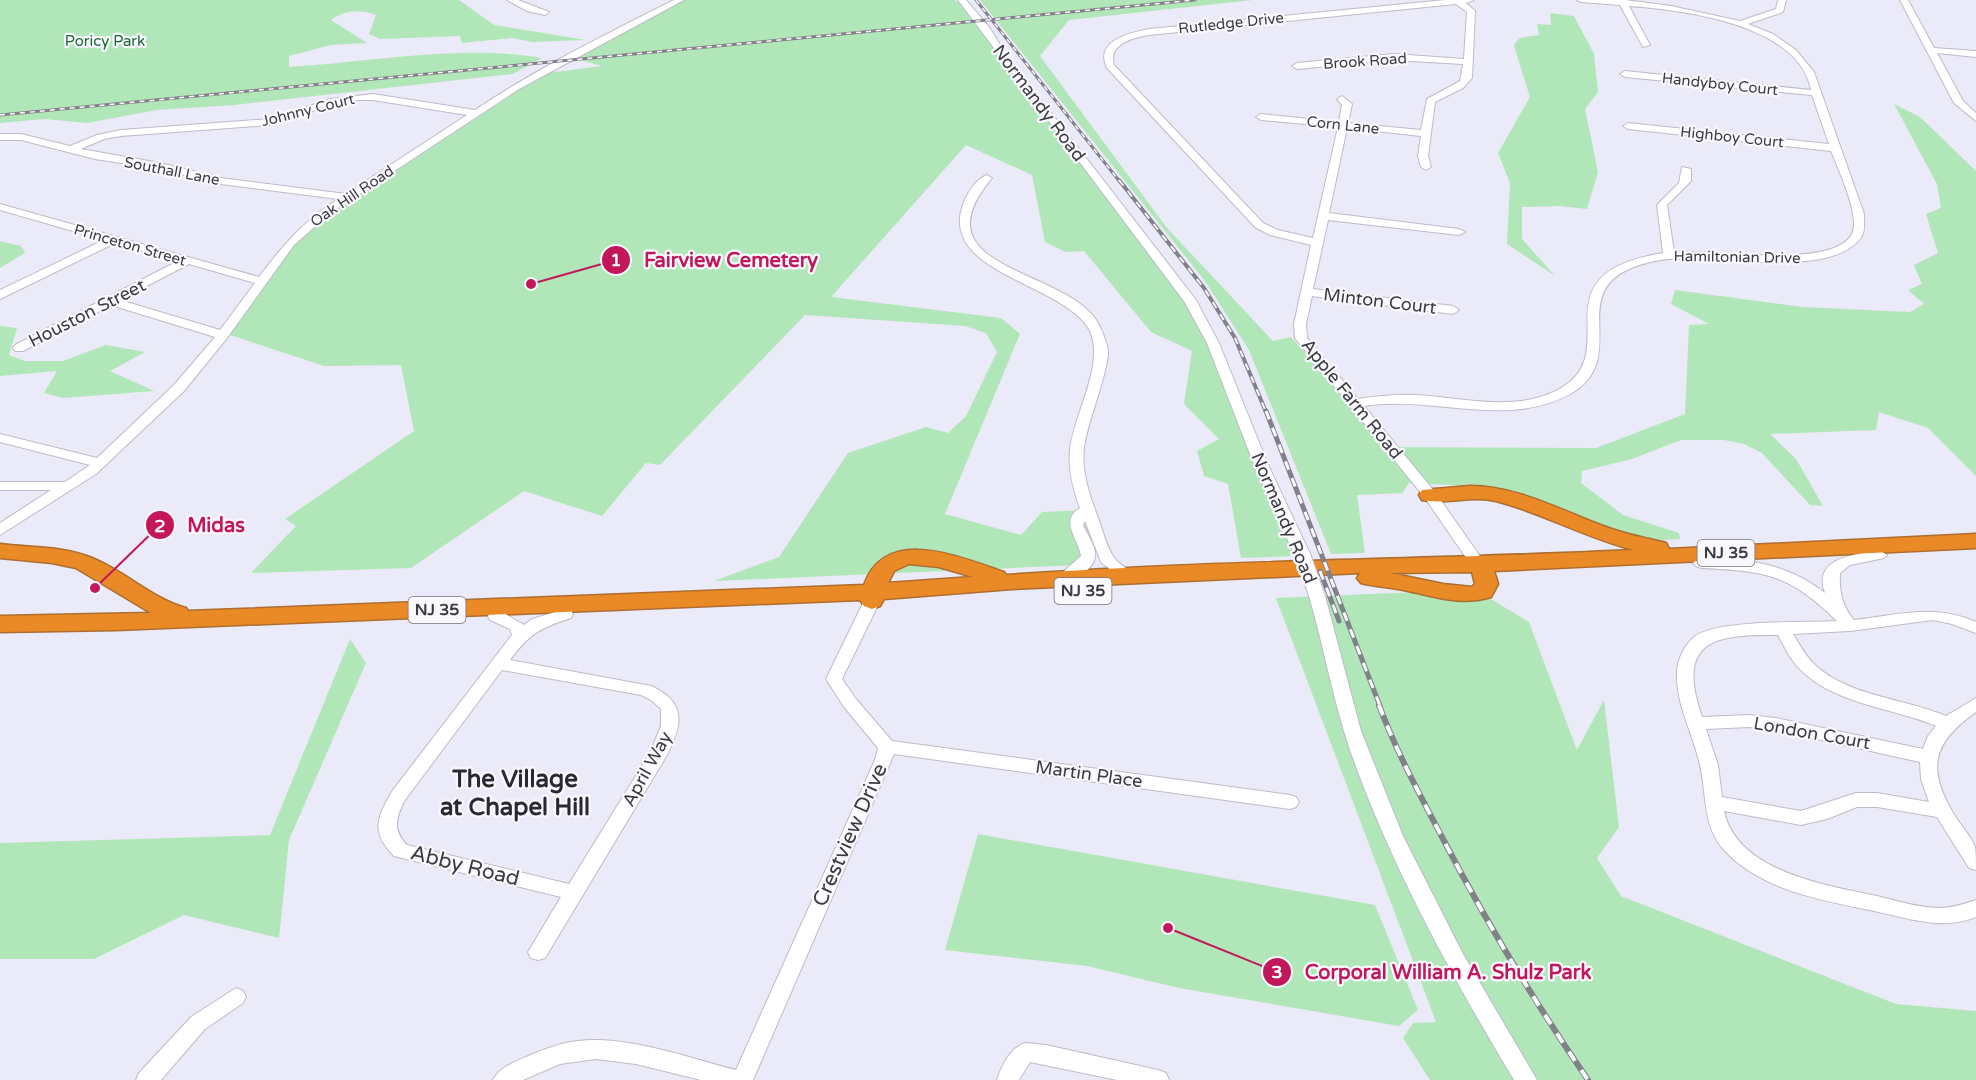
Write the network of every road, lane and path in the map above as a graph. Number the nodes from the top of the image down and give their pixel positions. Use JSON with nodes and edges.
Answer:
{"nodes":[{"id":1,"x":511,"y":0,"type":"edge"},
{"id":2,"x":676,"y":0,"type":"edge"},
{"id":3,"x":962,"y":0,"type":"edge"},
{"id":4,"x":1470,"y":0,"type":"edge"},
{"id":5,"x":1581,"y":0,"type":"edge"},
{"id":6,"x":1782,"y":0,"type":"edge"},
{"id":7,"x":1905,"y":0,"type":"edge"},
{"id":8,"x":1458,"y":1,"type":"edge"},
{"id":9,"x":1623,"y":2,"type":"junction"},
{"id":10,"x":545,"y":12,"type":"dead end"},
{"id":11,"x":1739,"y":24,"type":"junction"},
{"id":12,"x":1646,"y":45,"type":"dead end"},
{"id":13,"x":1931,"y":50,"type":"junction"},
{"id":14,"x":1976,"y":54,"type":"edge"},
{"id":15,"x":1468,"y":62,"type":"junction"},
{"id":16,"x":1297,"y":66,"type":"dead end"},
{"id":17,"x":1625,"y":74,"type":"dead end"},
{"id":18,"x":1816,"y":93,"type":"junction"},
{"id":19,"x":1342,"y":99,"type":"dead end"},
{"id":20,"x":476,"y":113,"type":"junction"},
{"id":21,"x":1261,"y":117,"type":"dead end"},
{"id":22,"x":1976,"y":118,"type":"edge"},
{"id":23,"x":1343,"y":125,"type":"junction"},
{"id":24,"x":1628,"y":126,"type":"dead end"},
{"id":25,"x":1425,"y":133,"type":"junction"},
{"id":26,"x":0,"y":137,"type":"edge"},
{"id":27,"x":1835,"y":148,"type":"junction"},
{"id":28,"x":70,"y":150,"type":"junction"},
{"id":29,"x":1426,"y":166,"type":"dead end"},
{"id":30,"x":1686,"y":169,"type":"dead end"},
{"id":31,"x":987,"y":178,"type":"dead end"},
{"id":32,"x":347,"y":197,"type":"junction"},
{"id":33,"x":0,"y":207,"type":"edge"},
{"id":34,"x":1323,"y":216,"type":"junction"},
{"id":35,"x":1459,"y":232,"type":"dead end"},
{"id":36,"x":113,"y":240,"type":"junction"},
{"id":37,"x":1318,"y":243,"type":"junction"},
{"id":38,"x":1669,"y":256,"type":"junction"},
{"id":39,"x":187,"y":261,"type":"junction"},
{"id":40,"x":261,"y":281,"type":"junction"},
{"id":41,"x":1307,"y":292,"type":"junction"},
{"id":42,"x":0,"y":295,"type":"edge"},
{"id":43,"x":110,"y":301,"type":"junction"},
{"id":44,"x":1454,"y":310,"type":"dead end"},
{"id":45,"x":223,"y":335,"type":"junction"},
{"id":46,"x":19,"y":348,"type":"dead end"},
{"id":47,"x":1356,"y":403,"type":"junction"},
{"id":48,"x":0,"y":438,"type":"edge"},
{"id":49,"x":100,"y":463,"type":"junction"},
{"id":50,"x":0,"y":486,"type":"edge"},
{"id":51,"x":69,"y":486,"type":"junction"},
{"id":52,"x":1430,"y":495,"type":"junction"},
{"id":53,"x":1087,"y":510,"type":"junction"},
{"id":54,"x":0,"y":530,"type":"edge"},
{"id":55,"x":1976,"y":541,"type":"edge"},
{"id":56,"x":1976,"y":550,"type":"edge"},
{"id":57,"x":0,"y":551,"type":"edge"},
{"id":58,"x":1879,"y":555,"type":"junction"},
{"id":59,"x":1710,"y":558,"type":"junction"},
{"id":60,"x":1479,"y":569,"type":"junction"},
{"id":61,"x":1128,"y":577,"type":"junction"},
{"id":62,"x":1062,"y":580,"type":"junction"},
{"id":63,"x":1012,"y":582,"type":"junction"},
{"id":64,"x":873,"y":596,"type":"junction"},
{"id":65,"x":1839,"y":611,"type":"junction"},
{"id":66,"x":565,"y":614,"type":"junction"},
{"id":67,"x":496,"y":616,"type":"junction"},
{"id":68,"x":231,"y":618,"type":"junction"},
{"id":69,"x":0,"y":624,"type":"edge"},
{"id":70,"x":1974,"y":624,"type":"edge"},
{"id":71,"x":1850,"y":626,"type":"junction"},
{"id":72,"x":1783,"y":630,"type":"junction"},
{"id":73,"x":0,"y":634,"type":"edge"},
{"id":74,"x":520,"y":635,"type":"junction"},
{"id":75,"x":498,"y":664,"type":"junction"},
{"id":76,"x":1976,"y":704,"type":"edge"},
{"id":77,"x":1694,"y":723,"type":"junction"},
{"id":78,"x":1947,"y":724,"type":"junction"},
{"id":79,"x":887,"y":747,"type":"junction"},
{"id":80,"x":1928,"y":757,"type":"junction"},
{"id":81,"x":1290,"y":802,"type":"dead end"},
{"id":82,"x":1713,"y":802,"type":"junction"},
{"id":83,"x":1940,"y":811,"type":"junction"},
{"id":84,"x":1976,"y":863,"type":"edge"},
{"id":85,"x":575,"y":892,"type":"junction"},
{"id":86,"x":1976,"y":908,"type":"edge"},
{"id":87,"x":538,"y":952,"type":"dead end"},
{"id":88,"x":236,"y":997,"type":"dead end"},
{"id":89,"x":147,"y":1080,"type":"edge"},
{"id":90,"x":504,"y":1080,"type":"edge"},
{"id":91,"x":737,"y":1080,"type":"edge"},
{"id":92,"x":742,"y":1080,"type":"edge"},
{"id":93,"x":1008,"y":1080,"type":"edge"},
{"id":94,"x":1158,"y":1080,"type":"edge"},
{"id":95,"x":1526,"y":1080,"type":"edge"}],
"edges":[{"from":1,"to":10,"type":"street"},
{"from":2,"to":20,"type":"street","name":"Oak Hill Road"},
{"from":3,"to":95,"type":"street","name":"Normandy Road","bridge":true},
{"from":4,"to":8,"type":"street"},
{"from":5,"to":9,"type":"street","name":"Hamiltonian Drive"},
{"from":6,"to":11,"type":"street"},
{"from":7,"to":13,"type":"street"},
{"from":8,"to":15,"type":"street"},
{"from":8,"to":37,"type":"street","name":"Rutledge Drive"},
{"from":9,"to":11,"type":"street","name":"Hamiltonian Drive"},
{"from":9,"to":12,"type":"street"},
{"from":11,"to":18,"type":"street","name":"Hamiltonian Drive"},
{"from":13,"to":14,"type":"street"},
{"from":13,"to":22,"type":"street"},
{"from":15,"to":16,"type":"street","name":"Brook Road"},
{"from":15,"to":25,"type":"street"},
{"from":17,"to":18,"type":"street","name":"Handyboy Court"},
{"from":18,"to":27,"type":"street","name":"Hamiltonian Drive"},
{"from":19,"to":23,"type":"street","name":"Apple Farm Road"},
{"from":20,"to":28,"type":"street","name":"Johnny Court"},
{"from":20,"to":32,"type":"street","name":"Oak Hill Road"},
{"from":21,"to":23,"type":"street","name":"Corn Lane"},
{"from":23,"to":25,"type":"street","name":"Corn Lane"},
{"from":23,"to":34,"type":"street","name":"Apple Farm Road"},
{"from":24,"to":27,"type":"street","name":"Highboy Court"},
{"from":25,"to":29,"type":"street"},
{"from":26,"to":28,"type":"street","name":"Southall Lane"},
{"from":27,"to":38,"type":"street","name":"Hamiltonian Drive"},
{"from":28,"to":32,"type":"street","name":"Southall Lane"},
{"from":30,"to":38,"type":"street"},
{"from":31,"to":53,"type":"street"},
{"from":32,"to":40,"type":"street","name":"Oak Hill Road"},
{"from":33,"to":36,"type":"street","name":"Princeton Street"},
{"from":34,"to":35,"type":"street"},
{"from":34,"to":37,"type":"street","name":"Apple Farm Road"},
{"from":36,"to":39,"type":"street","name":"Princeton Street"},
{"from":36,"to":42,"type":"street"},
{"from":37,"to":41,"type":"street","name":"Apple Farm Road"},
{"from":38,"to":47,"type":"street","name":"Hamiltonian Drive"},
{"from":39,"to":40,"type":"street","name":"Princeton Street"},
{"from":39,"to":43,"type":"street","name":"Houston Street"},
{"from":40,"to":45,"type":"street","name":"Oak Hill Road"},
{"from":41,"to":44,"type":"street","name":"Minton Court"},
{"from":41,"to":47,"type":"street","name":"Apple Farm Road"},
{"from":43,"to":45,"type":"street"},
{"from":43,"to":46,"type":"street","name":"Houston Street"},
{"from":45,"to":49,"type":"street","name":"Oak Hill Road"},
{"from":47,"to":52,"type":"street","name":"Apple Farm Road"},
{"from":48,"to":49,"type":"street"},
{"from":49,"to":51,"type":"street","name":"Oak Hill Road"},
{"from":50,"to":51,"type":"street"},
{"from":51,"to":54,"type":"street","name":"Oak Hill Road"},
{"from":52,"to":59,"type":"highway"},
{"from":52,"to":60,"type":"street","name":"Apple Farm Road"},
{"from":53,"to":61,"type":"street"},
{"from":53,"to":62,"type":"street"},
{"from":55,"to":59,"type":"highway","number":"NJ 35"},
{"from":56,"to":58,"type":"highway","number":"NJ 35"},
{"from":57,"to":68,"type":"highway"},
{"from":58,"to":59,"type":"highway","number":"NJ 35"},
{"from":58,"to":65,"type":"street"},
{"from":59,"to":60,"type":"highway","number":"NJ 35"},
{"from":59,"to":65,"type":"street"},
{"from":60,"to":61,"type":"highway","number":"NJ 35"},
{"from":60,"to":64,"type":"highway","number":"NJ 35"},
{"from":61,"to":62,"type":"highway","number":"NJ 35"},
{"from":62,"to":63,"type":"highway","number":"NJ 35"},
{"from":63,"to":64,"type":"highway","number":"NJ 35"},
{"from":63,"to":64,"type":"highway"},
{"from":64,"to":66,"type":"highway","number":"NJ 35"},
{"from":64,"to":68,"type":"highway","number":"NJ 35"},
{"from":64,"to":79,"type":"street","name":"Crestview Drive"},
{"from":65,"to":71,"type":"street"},
{"from":66,"to":67,"type":"highway","number":"NJ 35"},
{"from":66,"to":74,"type":"street","name":"Abby Road"},
{"from":67,"to":73,"type":"highway","number":"NJ 35"},
{"from":67,"to":74,"type":"street"},
{"from":68,"to":69,"type":"highway","number":"NJ 35"},
{"from":70,"to":71,"type":"street"},
{"from":71,"to":72,"type":"street"},
{"from":72,"to":77,"type":"street"},
{"from":72,"to":78,"type":"street"},
{"from":74,"to":75,"type":"street","name":"Abby Road"},
{"from":75,"to":85,"type":"street","name":"April Way"},
{"from":75,"to":85,"type":"street","name":"Abby Road"},
{"from":76,"to":78,"type":"street"},
{"from":77,"to":80,"type":"street","name":"London Court"},
{"from":77,"to":82,"type":"street"},
{"from":78,"to":80,"type":"street"},
{"from":79,"to":81,"type":"street","name":"Martin Place"},
{"from":79,"to":92,"type":"street","name":"Crestview Drive"},
{"from":80,"to":83,"type":"street"},
{"from":82,"to":83,"type":"street"},
{"from":82,"to":86,"type":"street"},
{"from":83,"to":84,"type":"street"},
{"from":85,"to":87,"type":"street","name":"April Way"},
{"from":88,"to":89,"type":"street"},
{"from":90,"to":91,"type":"street"},
{"from":93,"to":94,"type":"street"}]}
